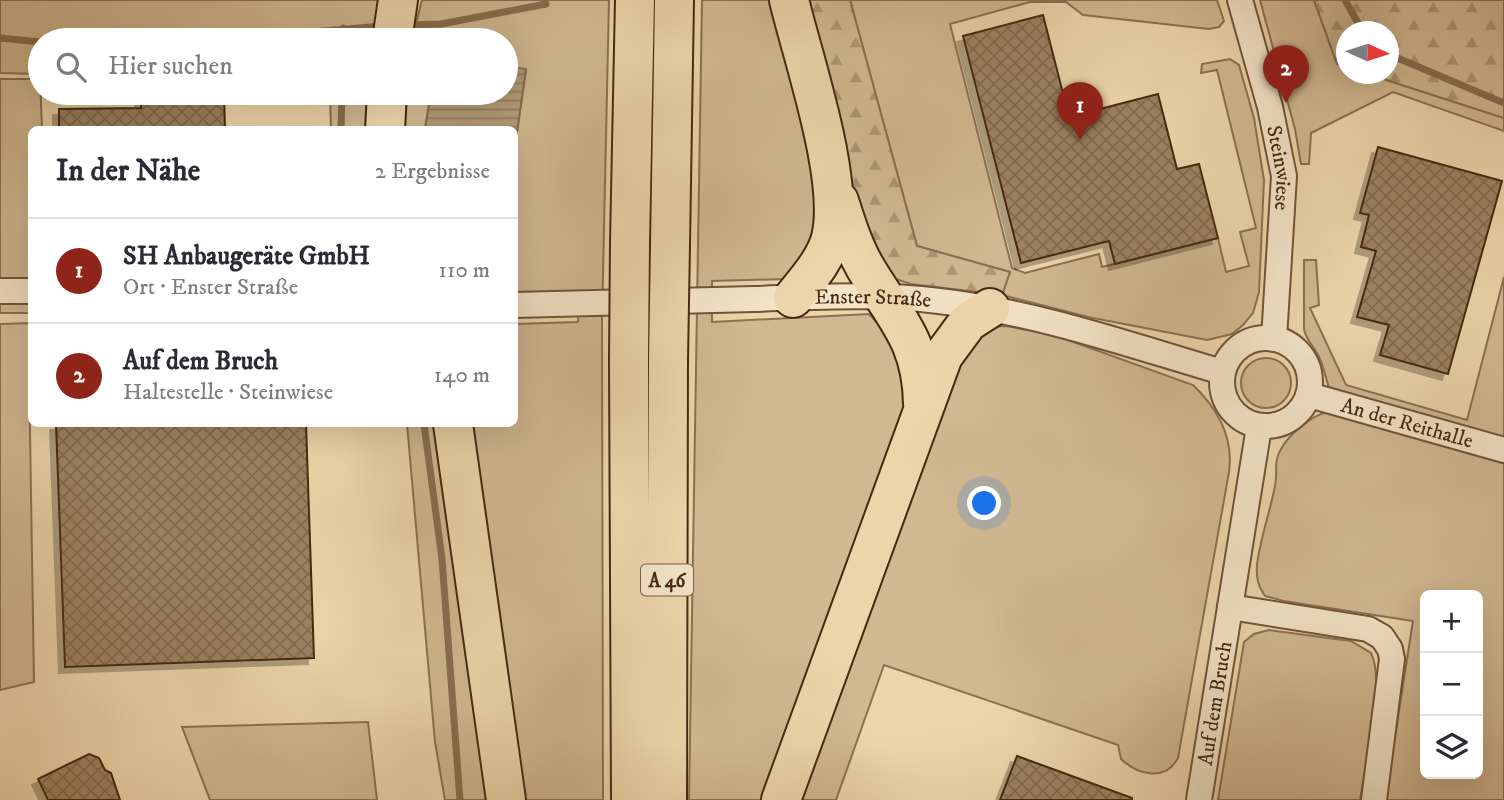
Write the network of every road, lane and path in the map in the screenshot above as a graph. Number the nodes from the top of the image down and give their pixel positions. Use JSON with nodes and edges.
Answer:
{"nodes":[{"id":1,"x":635,"y":0,"type":"edge"},
{"id":2,"x":674,"y":0,"type":"edge"},
{"id":3,"x":789,"y":0,"type":"edge"},
{"id":4,"x":1240,"y":0,"type":"edge"},
{"id":5,"x":386,"y":105,"type":"edge"},
{"id":6,"x":385,"y":126,"type":"edge"},
{"id":7,"x":834,"y":185,"type":"junction"},
{"id":8,"x":28,"y":290,"type":"edge"},
{"id":9,"x":0,"y":291,"type":"edge"},
{"id":10,"x":886,"y":297,"type":"junction"},
{"id":11,"x":793,"y":298,"type":"junction"},
{"id":12,"x":518,"y":305,"type":"edge"},
{"id":13,"x":990,"y":308,"type":"junction"},
{"id":14,"x":1275,"y":339,"type":"junction"},
{"id":15,"x":1223,"y":372,"type":"junction"},
{"id":16,"x":1309,"y":395,"type":"junction"},
{"id":17,"x":923,"y":409,"type":"junction"},
{"id":18,"x":453,"y":427,"type":"edge"},
{"id":19,"x":1259,"y":427,"type":"junction"},
{"id":20,"x":1504,"y":450,"type":"edge"},
{"id":21,"x":1230,"y":607,"type":"junction"},
{"id":22,"x":506,"y":800,"type":"edge"},
{"id":23,"x":631,"y":800,"type":"edge"},
{"id":24,"x":667,"y":800,"type":"edge"},
{"id":25,"x":781,"y":800,"type":"edge"},
{"id":26,"x":1199,"y":800,"type":"edge"},
{"id":27,"x":1374,"y":800,"type":"edge"}],
"edges":[{"from":1,"to":23,"type":"highway","number":"A 46","bridge":true},
{"from":2,"to":24,"type":"highway","number":"A 46","bridge":true},
{"from":3,"to":7,"type":"highway"},
{"from":4,"to":14,"type":"street","name":"Steinwiese"},
{"from":5,"to":6,"type":"highway"},
{"from":7,"to":10,"type":"highway"},
{"from":7,"to":11,"type":"highway"},
{"from":8,"to":9,"type":"street"},
{"from":10,"to":11,"type":"street","name":"Enster Straße"},
{"from":10,"to":13,"type":"street","name":"Enster Straße"},
{"from":10,"to":17,"type":"highway"},
{"from":11,"to":12,"type":"street","name":"Enster Straße"},
{"from":13,"to":15,"type":"street","name":"Enster Straße"},
{"from":13,"to":17,"type":"highway"},
{"from":14,"to":15,"type":"street"},
{"from":14,"to":16,"type":"street"},
{"from":15,"to":19,"type":"street"},
{"from":16,"to":19,"type":"street"},
{"from":16,"to":20,"type":"street","name":"An der Reithalle"},
{"from":17,"to":25,"type":"highway"},
{"from":18,"to":22,"type":"highway"},
{"from":19,"to":21,"type":"street","name":"Auf dem Bruch"},
{"from":21,"to":26,"type":"street","name":"Auf dem Bruch"},
{"from":21,"to":27,"type":"street"}]}
